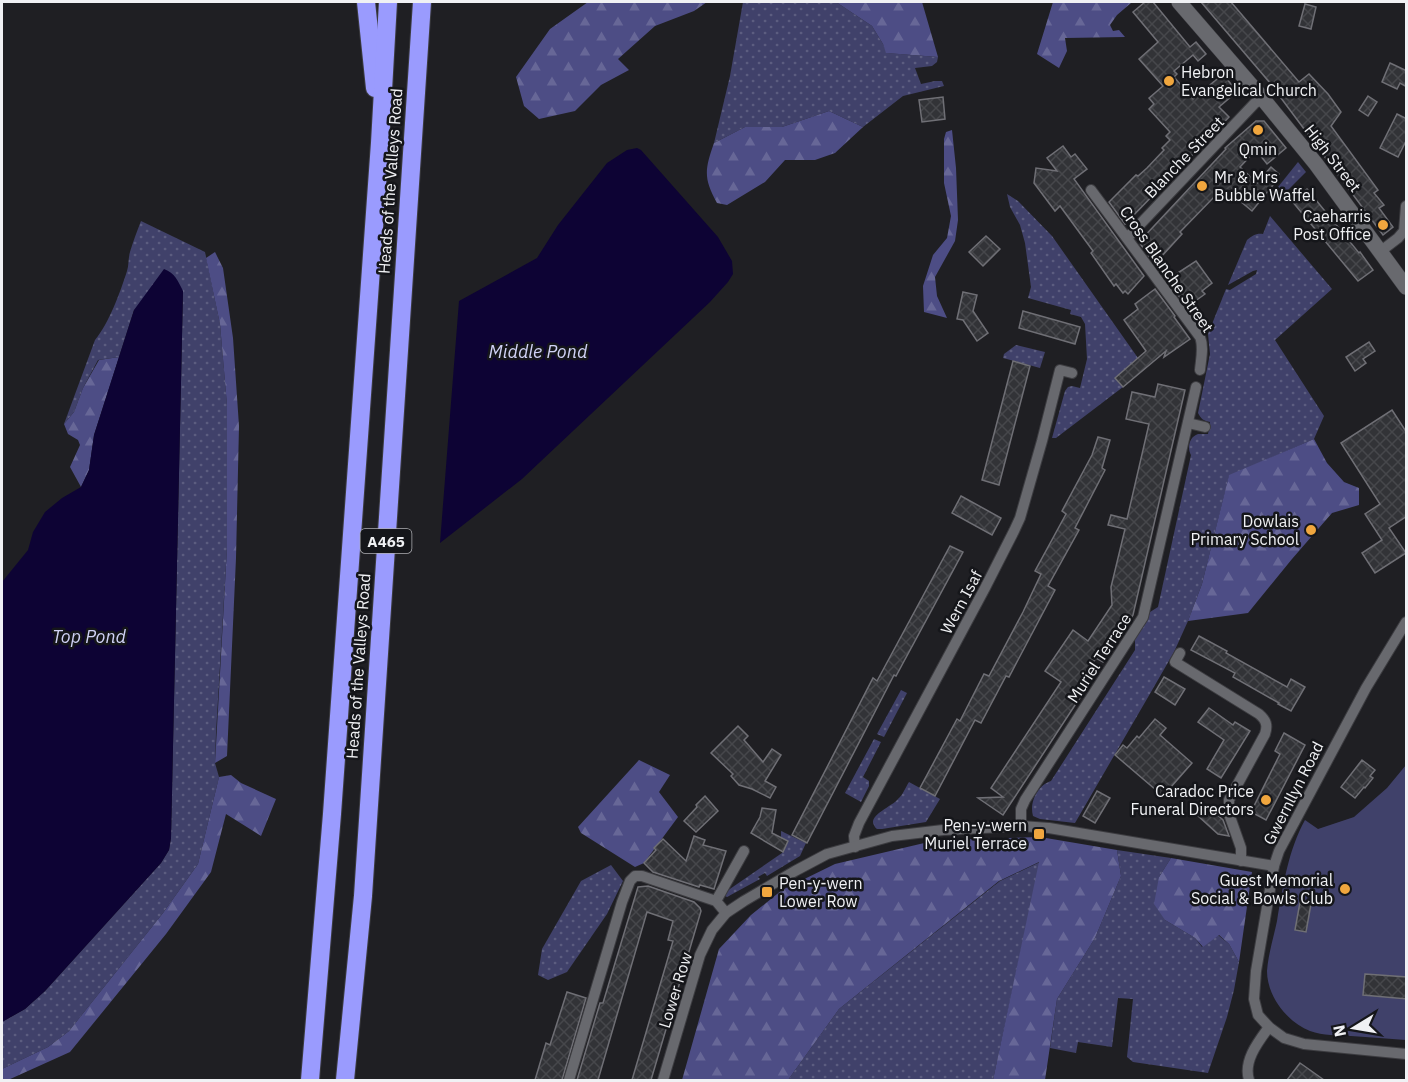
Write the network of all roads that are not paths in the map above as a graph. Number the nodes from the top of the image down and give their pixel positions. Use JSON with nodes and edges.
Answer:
{"nodes":[{"id":1,"x":366,"y":2,"type":"edge"},
{"id":2,"x":388,"y":2,"type":"edge"},
{"id":3,"x":422,"y":2,"type":"edge"},
{"id":4,"x":1179,"y":2,"type":"edge"},
{"id":5,"x":1263,"y":99,"type":"junction"},
{"id":6,"x":380,"y":143,"type":"junction"},
{"id":7,"x":1091,"y":190,"type":"dead end"},
{"id":8,"x":1407,"y":206,"type":"edge"},
{"id":9,"x":1128,"y":237,"type":"junction"},
{"id":10,"x":1381,"y":251,"type":"junction"},
{"id":11,"x":1407,"y":287,"type":"edge"},
{"id":12,"x":1200,"y":370,"type":"dead end"},
{"id":13,"x":1072,"y":374,"type":"dead end"},
{"id":14,"x":1196,"y":387,"type":"dead end"},
{"id":15,"x":1188,"y":423,"type":"junction"},
{"id":16,"x":1205,"y":427,"type":"dead end"},
{"id":17,"x":1407,"y":622,"type":"edge"},
{"id":18,"x":1180,"y":653,"type":"dead end"},
{"id":19,"x":1021,"y":826,"type":"junction"},
{"id":20,"x":855,"y":847,"type":"junction"},
{"id":21,"x":744,"y":851,"type":"dead end"},
{"id":22,"x":1241,"y":861,"type":"junction"},
{"id":23,"x":1274,"y":866,"type":"junction"},
{"id":24,"x":716,"y":901,"type":"junction"},
{"id":25,"x":726,"y":913,"type":"junction"},
{"id":26,"x":1269,"y":1027,"type":"junction"},
{"id":27,"x":1407,"y":1054,"type":"edge"},
{"id":28,"x":310,"y":1080,"type":"edge"},
{"id":29,"x":345,"y":1080,"type":"edge"},
{"id":30,"x":569,"y":1080,"type":"edge"},
{"id":31,"x":663,"y":1080,"type":"edge"},
{"id":32,"x":1249,"y":1080,"type":"edge"}],
"edges":[{"from":1,"to":6,"type":"highway"},
{"from":2,"to":6,"type":"highway","name":"Heads of the Valleys Road","number":"A465"},
{"from":3,"to":29,"type":"highway","name":"Heads of the Valleys Road","number":"A465"},
{"from":4,"to":5,"type":"street","name":"High Street"},
{"from":5,"to":9,"type":"street","name":"Blanche Street"},
{"from":5,"to":10,"type":"street","name":"High Street"},
{"from":6,"to":28,"type":"highway","name":"Heads of the Valleys Road","number":"A465"},
{"from":7,"to":9,"type":"street","name":"Cross Blanche Street"},
{"from":8,"to":10,"type":"street"},
{"from":9,"to":12,"type":"street","name":"Cross Blanche Street"},
{"from":10,"to":11,"type":"street","name":"High Street"},
{"from":13,"to":20,"type":"street","name":"Wern Isaf"},
{"from":14,"to":15,"type":"street","name":"Muriel Terrace"},
{"from":15,"to":16,"type":"street"},
{"from":15,"to":19,"type":"street","name":"Muriel Terrace"},
{"from":17,"to":23,"type":"street","name":"Gwernllyn Road"},
{"from":18,"to":22,"type":"street"},
{"from":19,"to":20,"type":"street"},
{"from":19,"to":22,"type":"street"},
{"from":20,"to":25,"type":"street"},
{"from":21,"to":24,"type":"street"},
{"from":22,"to":23,"type":"street"},
{"from":23,"to":26,"type":"street","name":"Gwernllyn Road"},
{"from":24,"to":25,"type":"street"},
{"from":24,"to":30,"type":"street"},
{"from":25,"to":31,"type":"street","name":"Lower Row"},
{"from":26,"to":27,"type":"street"},
{"from":26,"to":32,"type":"street"}]}
